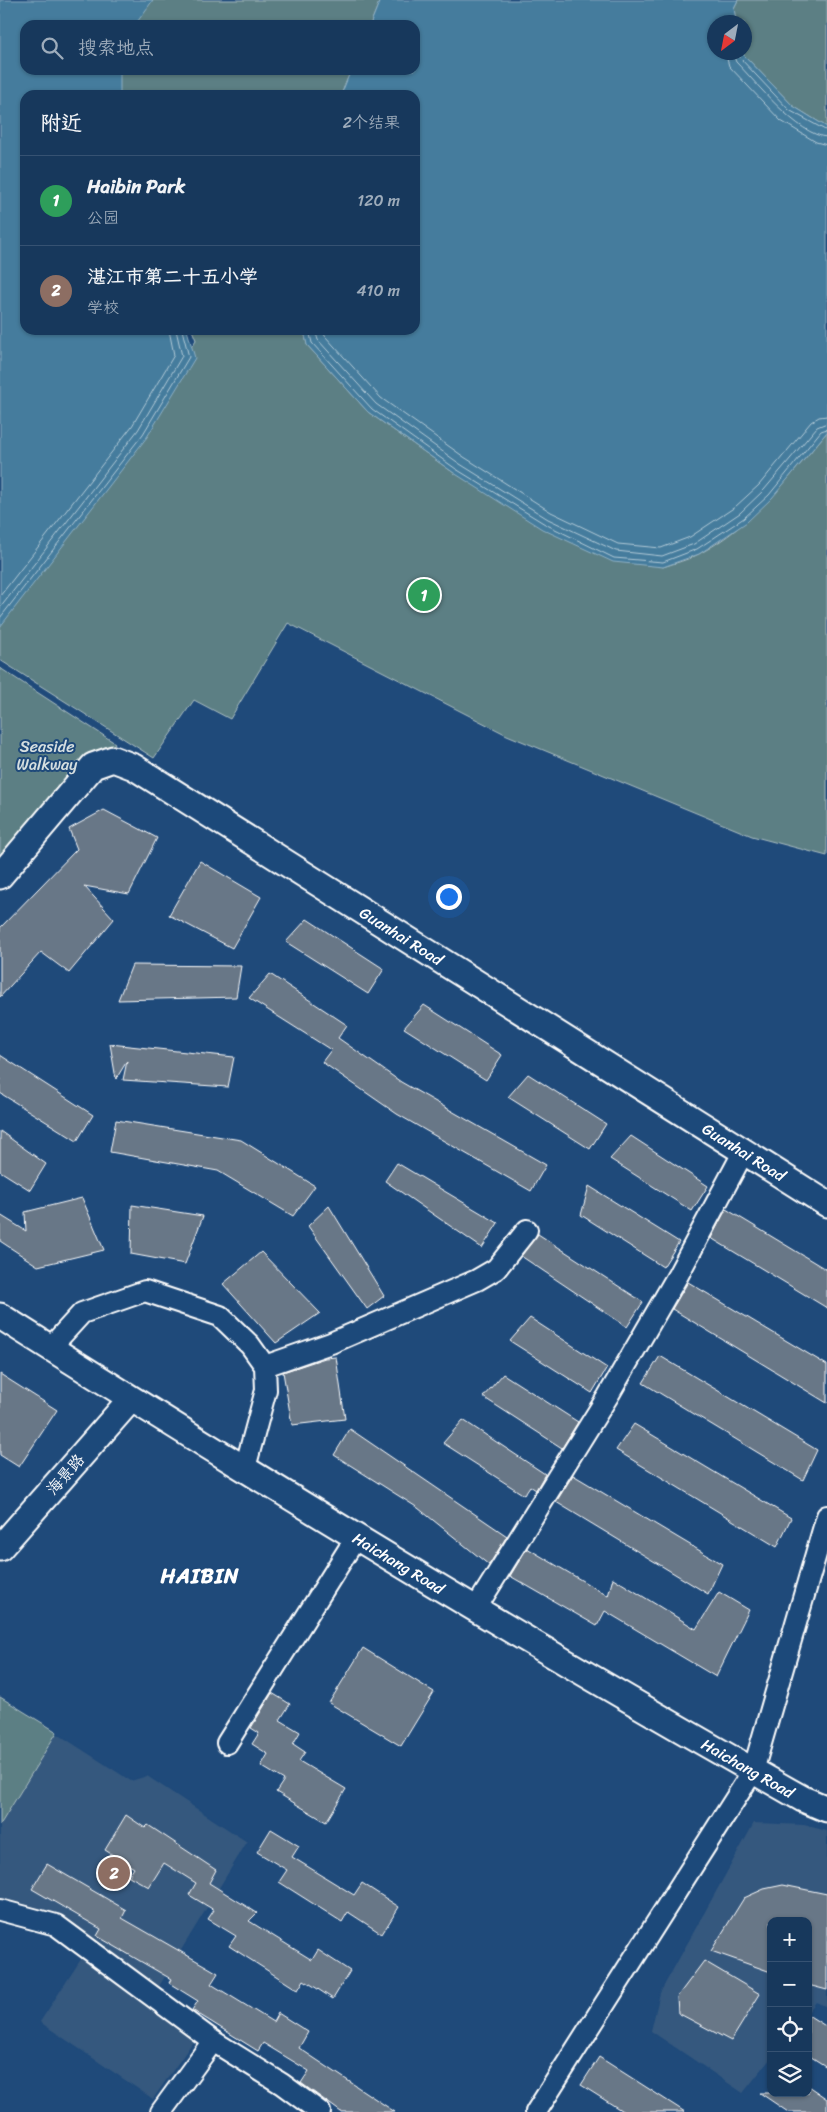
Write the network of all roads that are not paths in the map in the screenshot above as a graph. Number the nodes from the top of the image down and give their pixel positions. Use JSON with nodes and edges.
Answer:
{"nodes":[{"id":1,"x":0,"y":876,"type":"edge"},
{"id":2,"x":744,"y":1151,"type":"junction"},
{"id":3,"x":827,"y":1204,"type":"edge"},
{"id":4,"x":527,"y":1230,"type":"dead end"},
{"id":5,"x":0,"y":1316,"type":"edge"},
{"id":6,"x":50,"y":1348,"type":"junction"},
{"id":7,"x":265,"y":1366,"type":"junction"},
{"id":8,"x":131,"y":1399,"type":"junction"},
{"id":9,"x":245,"y":1468,"type":"junction"},
{"id":10,"x":827,"y":1516,"type":"edge"},
{"id":11,"x":357,"y":1536,"type":"junction"},
{"id":12,"x":0,"y":1548,"type":"edge"},
{"id":13,"x":476,"y":1608,"type":"junction"},
{"id":14,"x":227,"y":1743,"type":"dead end"},
{"id":15,"x":753,"y":1771,"type":"junction"},
{"id":16,"x":815,"y":1798,"type":"edge"},
{"id":17,"x":827,"y":1809,"type":"edge"},
{"id":18,"x":2,"y":1915,"type":"edge"},
{"id":19,"x":213,"y":2040,"type":"junction"},
{"id":20,"x":161,"y":2112,"type":"edge"},
{"id":21,"x":320,"y":2112,"type":"edge"},
{"id":22,"x":536,"y":2112,"type":"edge"}],
"edges":[{"from":1,"to":2,"type":"street","name":"Guanhai Road"},
{"from":2,"to":3,"type":"street","name":"Guanhai Road"},
{"from":2,"to":13,"type":"street"},
{"from":4,"to":7,"type":"street"},
{"from":5,"to":6,"type":"street","name":"Haichang Road"},
{"from":6,"to":7,"type":"street"},
{"from":6,"to":8,"type":"street","name":"Haichang Road"},
{"from":7,"to":9,"type":"street"},
{"from":8,"to":9,"type":"street","name":"Haichang Road"},
{"from":8,"to":12,"type":"street","name":"海景路"},
{"from":9,"to":11,"type":"street","name":"Haichang Road"},
{"from":10,"to":15,"type":"street"},
{"from":11,"to":13,"type":"street","name":"Haichang Road"},
{"from":11,"to":14,"type":"street"},
{"from":13,"to":15,"type":"street","name":"Haichang Road"},
{"from":15,"to":16,"type":"street","name":"Haichang Road"},
{"from":15,"to":22,"type":"street"},
{"from":16,"to":17,"type":"street","name":"Haichang Road"},
{"from":18,"to":19,"type":"street"},
{"from":19,"to":20,"type":"street"},
{"from":19,"to":21,"type":"street"}]}
